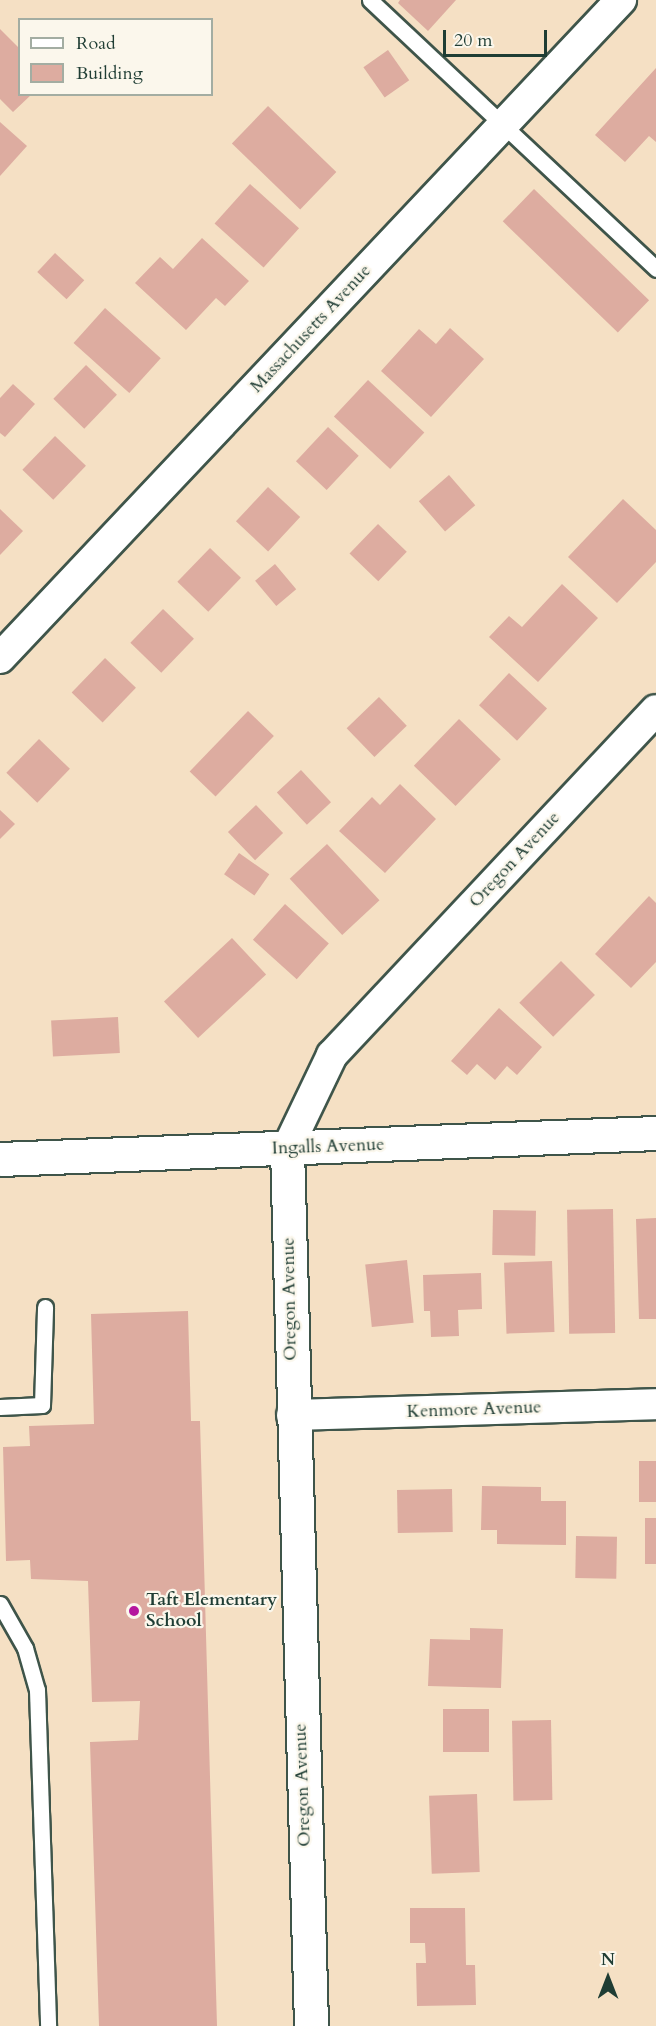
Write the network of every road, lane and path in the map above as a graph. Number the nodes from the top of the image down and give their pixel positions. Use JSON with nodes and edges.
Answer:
{"nodes":[{"id":1,"x":370,"y":0,"type":"edge"},
{"id":2,"x":621,"y":0,"type":"edge"},
{"id":3,"x":505,"y":123,"type":"junction"},
{"id":4,"x":656,"y":269,"type":"edge"},
{"id":5,"x":0,"y":658,"type":"edge"},
{"id":6,"x":656,"y":710,"type":"edge"},
{"id":7,"x":656,"y":1134,"type":"edge"},
{"id":8,"x":287,"y":1149,"type":"junction"},
{"id":9,"x":0,"y":1159,"type":"edge"},
{"id":10,"x":45,"y":1307,"type":"dead end"},
{"id":11,"x":656,"y":1404,"type":"edge"},
{"id":12,"x":0,"y":1407,"type":"edge"},
{"id":13,"x":292,"y":1415,"type":"junction"},
{"id":14,"x":0,"y":1604,"type":"edge"},
{"id":15,"x":48,"y":2026,"type":"edge"},
{"id":16,"x":310,"y":2026,"type":"edge"}],
"edges":[{"from":1,"to":3,"type":"lane"},
{"from":2,"to":3,"type":"street","name":"Massachusetts Avenue"},
{"from":3,"to":4,"type":"lane"},
{"from":3,"to":5,"type":"street","name":"Massachusetts Avenue"},
{"from":6,"to":8,"type":"street","name":"Oregon Avenue"},
{"from":7,"to":8,"type":"street","name":"Ingalls Avenue"},
{"from":8,"to":9,"type":"street","name":"Ingalls Avenue"},
{"from":8,"to":13,"type":"street","name":"Oregon Avenue"},
{"from":10,"to":12,"type":"lane"},
{"from":11,"to":13,"type":"street","name":"Kenmore Avenue"},
{"from":13,"to":16,"type":"street","name":"Oregon Avenue"},
{"from":14,"to":15,"type":"lane"}]}
